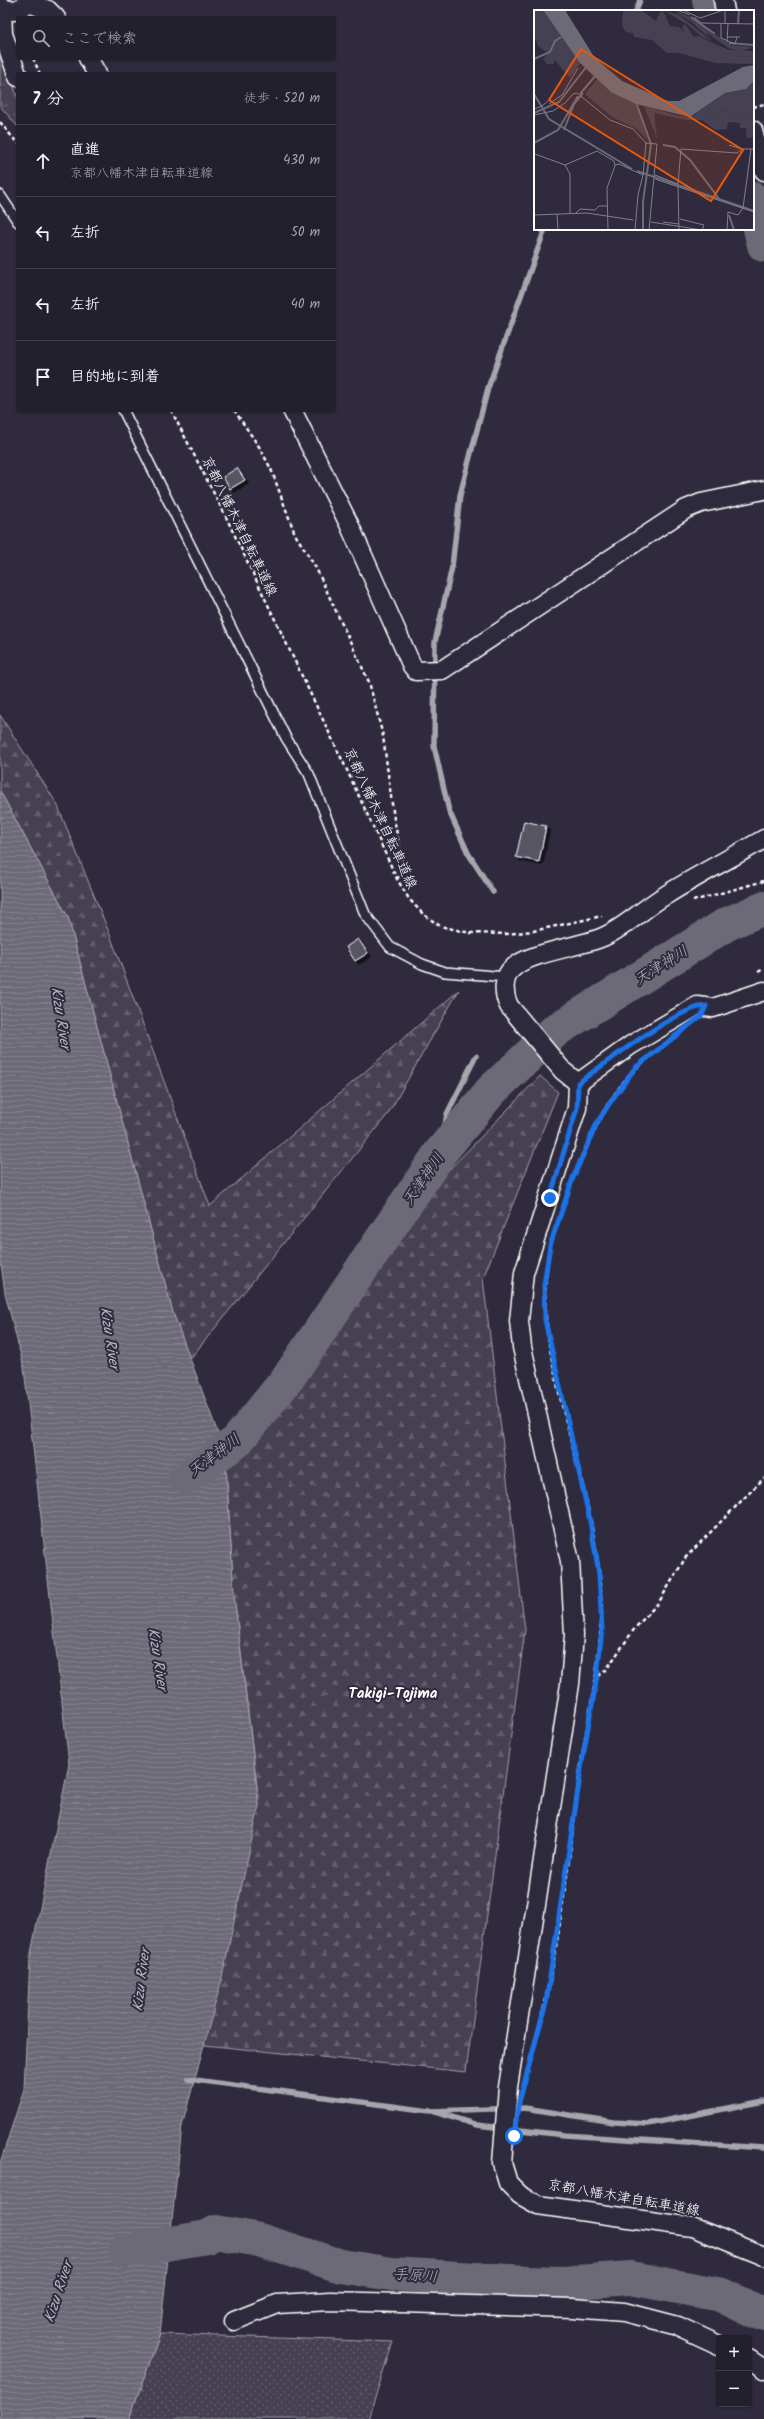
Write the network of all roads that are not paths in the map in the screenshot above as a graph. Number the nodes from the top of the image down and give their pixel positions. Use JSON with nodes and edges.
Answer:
{"nodes":[{"id":1,"x":722,"y":0,"type":"edge"},
{"id":2,"x":1,"y":6,"type":"edge"},
{"id":3,"x":725,"y":10,"type":"edge"},
{"id":4,"x":54,"y":16,"type":"edge"},
{"id":5,"x":89,"y":60,"type":"edge"},
{"id":6,"x":16,"y":72,"type":"edge"},
{"id":7,"x":96,"y":72,"type":"edge"},
{"id":8,"x":754,"y":134,"type":"edge"},
{"id":9,"x":764,"y":171,"type":"edge"},
{"id":10,"x":0,"y":195,"type":"edge"},
{"id":11,"x":16,"y":219,"type":"edge"},
{"id":12,"x":124,"y":412,"type":"edge"},
{"id":13,"x":293,"y":412,"type":"edge"},
{"id":14,"x":764,"y":490,"type":"edge"},
{"id":15,"x":764,"y":840,"type":"edge"},
{"id":16,"x":507,"y":977,"type":"junction"},
{"id":17,"x":764,"y":991,"type":"edge"},
{"id":18,"x":578,"y":1083,"type":"junction"},
{"id":19,"x":764,"y":2256,"type":"edge"},
{"id":20,"x":234,"y":2321,"type":"dead end"},
{"id":21,"x":716,"y":2344,"type":"edge"},
{"id":22,"x":752,"y":2362,"type":"edge"},
{"id":23,"x":764,"y":2369,"type":"edge"}],
"edges":[{"from":1,"to":3,"type":"street"},
{"from":2,"to":4,"type":"street"},
{"from":2,"to":6,"type":"street"},
{"from":5,"to":7,"type":"street"},
{"from":8,"to":9,"type":"street"},
{"from":10,"to":11,"type":"lane"},
{"from":12,"to":16,"type":"lane"},
{"from":13,"to":14,"type":"street"},
{"from":15,"to":16,"type":"street"},
{"from":16,"to":18,"type":"street"},
{"from":17,"to":18,"type":"street"},
{"from":18,"to":19,"type":"street"},
{"from":20,"to":21,"type":"street"},
{"from":22,"to":23,"type":"street"}]}
